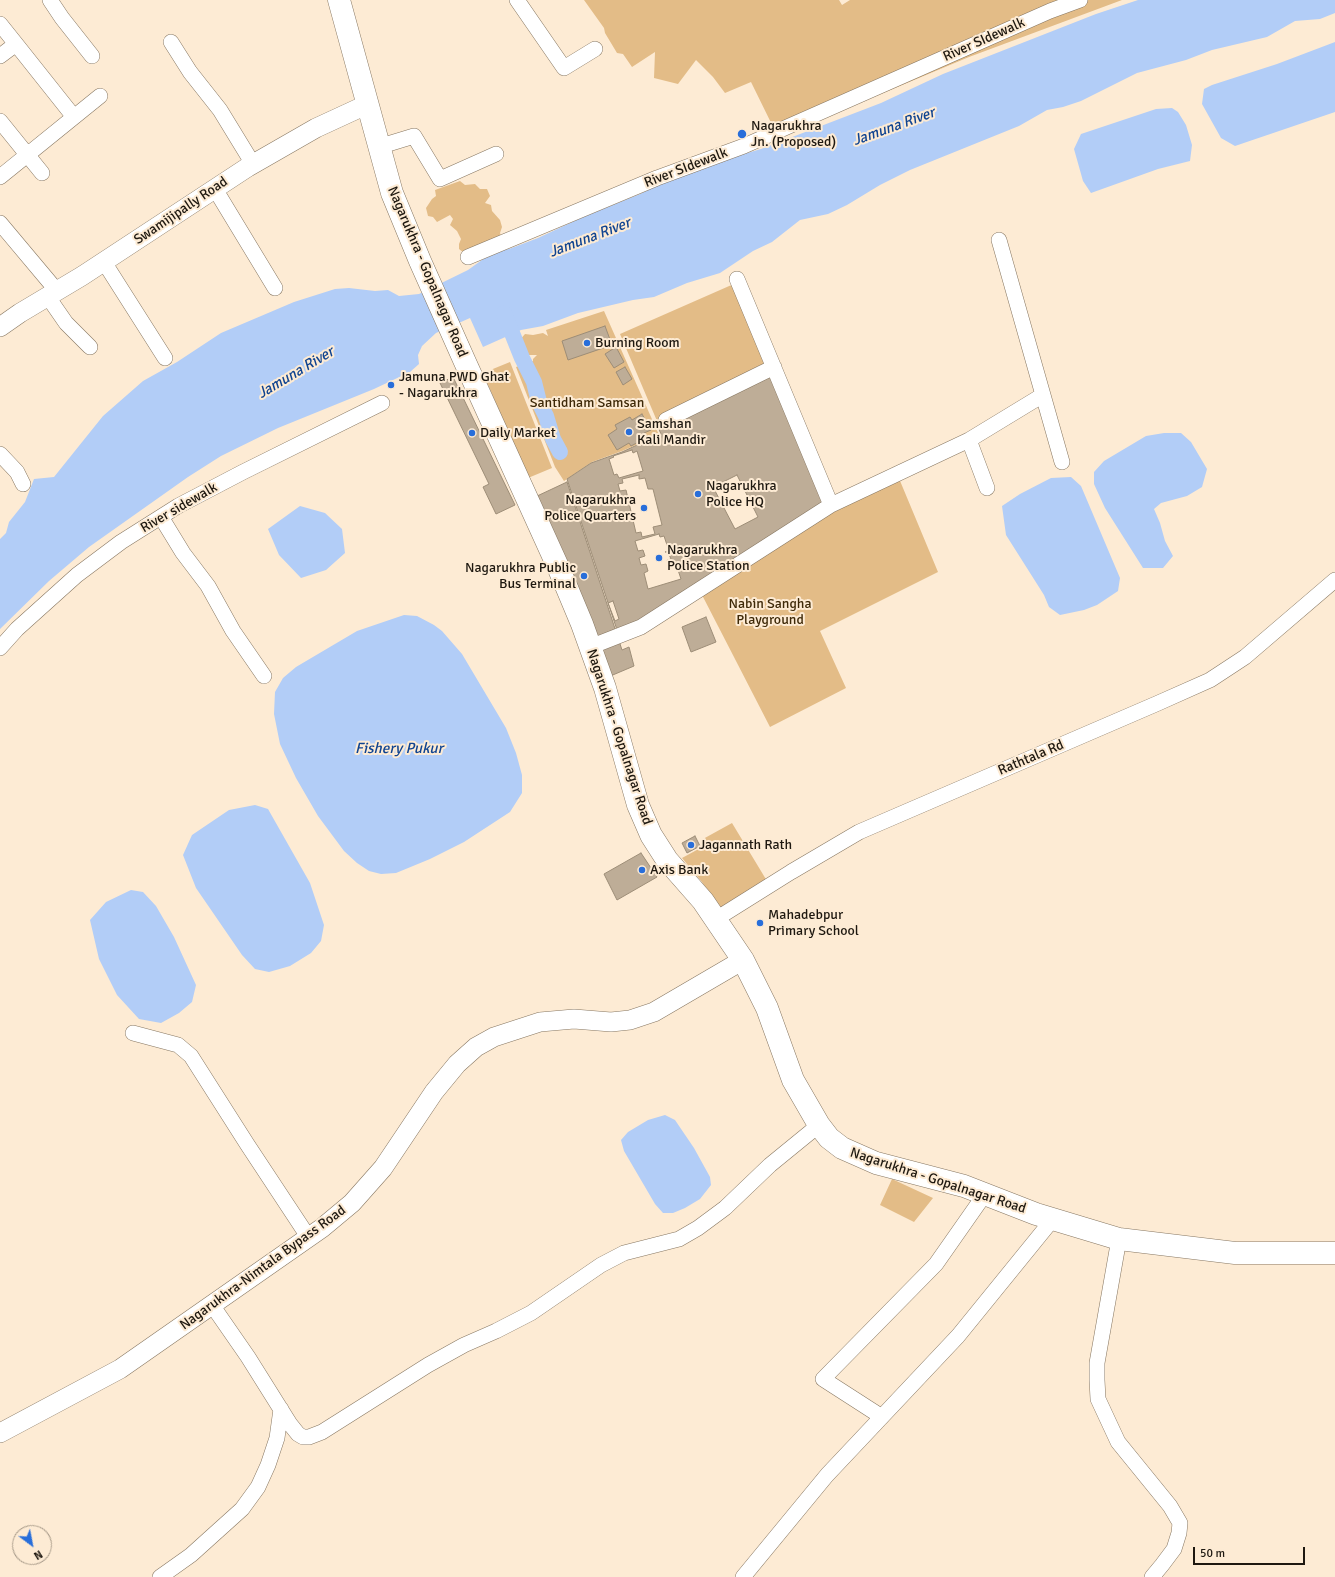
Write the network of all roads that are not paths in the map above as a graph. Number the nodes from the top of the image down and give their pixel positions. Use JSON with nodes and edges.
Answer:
{"nodes":[{"id":1,"x":50,"y":0,"type":"edge"},
{"id":2,"x":339,"y":0,"type":"edge"},
{"id":3,"x":517,"y":0,"type":"edge"},
{"id":4,"x":1080,"y":0,"type":"edge"},
{"id":5,"x":1047,"y":6,"type":"edge"},
{"id":6,"x":0,"y":24,"type":"edge"},
{"id":7,"x":172,"y":42,"type":"dead end"},
{"id":8,"x":16,"y":44,"type":"junction"},
{"id":9,"x":595,"y":50,"type":"dead end"},
{"id":10,"x":0,"y":56,"type":"edge"},
{"id":11,"x":92,"y":56,"type":"dead end"},
{"id":12,"x":100,"y":96,"type":"dead end"},
{"id":13,"x":368,"y":104,"type":"junction"},
{"id":14,"x":74,"y":117,"type":"junction"},
{"id":15,"x":0,"y":122,"type":"edge"},
{"id":16,"x":378,"y":146,"type":"junction"},
{"id":17,"x":496,"y":154,"type":"dead end"},
{"id":18,"x":27,"y":155,"type":"junction"},
{"id":19,"x":253,"y":164,"type":"junction"},
{"id":20,"x":42,"y":173,"type":"dead end"},
{"id":21,"x":0,"y":177,"type":"edge"},
{"id":22,"x":215,"y":188,"type":"junction"},
{"id":23,"x":0,"y":223,"type":"edge"},
{"id":24,"x":999,"y":240,"type":"dead end"},
{"id":25,"x":468,"y":257,"type":"dead end"},
{"id":26,"x":104,"y":262,"type":"junction"},
{"id":27,"x":737,"y":279,"type":"dead end"},
{"id":28,"x":275,"y":288,"type":"dead end"},
{"id":29,"x":52,"y":294,"type":"junction"},
{"id":30,"x":0,"y":327,"type":"edge"},
{"id":31,"x":90,"y":347,"type":"dead end"},
{"id":32,"x":165,"y":358,"type":"dead end"},
{"id":33,"x":774,"y":367,"type":"junction"},
{"id":34,"x":1042,"y":395,"type":"junction"},
{"id":35,"x":382,"y":403,"type":"dead end"},
{"id":36,"x":666,"y":420,"type":"dead end"},
{"id":37,"x":969,"y":440,"type":"junction"},
{"id":38,"x":1062,"y":462,"type":"dead end"},
{"id":39,"x":3,"y":463,"type":"edge"},
{"id":40,"x":23,"y":484,"type":"dead end"},
{"id":41,"x":987,"y":488,"type":"dead end"},
{"id":42,"x":831,"y":505,"type":"junction"},
{"id":43,"x":161,"y":517,"type":"junction"},
{"id":44,"x":1335,"y":580,"type":"edge"},
{"id":45,"x":590,"y":647,"type":"junction"},
{"id":46,"x":0,"y":648,"type":"edge"},
{"id":47,"x":264,"y":676,"type":"dead end"},
{"id":48,"x":716,"y":919,"type":"junction"},
{"id":49,"x":743,"y":960,"type":"junction"},
{"id":50,"x":133,"y":1033,"type":"dead end"},
{"id":51,"x":819,"y":1126,"type":"junction"},
{"id":52,"x":986,"y":1194,"type":"junction"},
{"id":53,"x":1053,"y":1219,"type":"junction"},
{"id":54,"x":309,"y":1238,"type":"junction"},
{"id":55,"x":1119,"y":1239,"type":"junction"},
{"id":56,"x":1335,"y":1253,"type":"edge"},
{"id":57,"x":212,"y":1305,"type":"junction"},
{"id":58,"x":281,"y":1409,"type":"junction"},
{"id":59,"x":882,"y":1417,"type":"junction"},
{"id":60,"x":0,"y":1433,"type":"edge"},
{"id":61,"x":160,"y":1577,"type":"edge"},
{"id":62,"x":743,"y":1577,"type":"edge"},
{"id":63,"x":1152,"y":1577,"type":"edge"}],
"edges":[{"from":1,"to":11,"type":"street"},
{"from":2,"to":13,"type":"main road","name":"Nagarukhra - Gopalnagar Road"},
{"from":3,"to":9,"type":"street"},
{"from":4,"to":5,"type":"street","name":"River SIdewalk"},
{"from":5,"to":25,"type":"street","name":"River SIdewalk"},
{"from":6,"to":8,"type":"street"},
{"from":7,"to":19,"type":"street"},
{"from":8,"to":10,"type":"street"},
{"from":8,"to":14,"type":"street"},
{"from":12,"to":14,"type":"street"},
{"from":13,"to":16,"type":"main road","name":"Nagarukhra - Gopalnagar Road"},
{"from":13,"to":19,"type":"street","name":"Swamijipally Road"},
{"from":14,"to":18,"type":"street"},
{"from":15,"to":18,"type":"street"},
{"from":16,"to":17,"type":"street"},
{"from":16,"to":45,"type":"main road","name":"Nagarukhra - Gopalnagar Road"},
{"from":18,"to":20,"type":"street"},
{"from":18,"to":21,"type":"street"},
{"from":19,"to":22,"type":"street","name":"Swamijipally Road"},
{"from":22,"to":26,"type":"street","name":"Swamijipally Road"},
{"from":22,"to":28,"type":"street"},
{"from":23,"to":29,"type":"street"},
{"from":24,"to":34,"type":"street"},
{"from":26,"to":29,"type":"street","name":"Swamijipally Road"},
{"from":26,"to":32,"type":"street"},
{"from":27,"to":33,"type":"street"},
{"from":29,"to":30,"type":"street","name":"Swamijipally Road"},
{"from":29,"to":31,"type":"street"},
{"from":33,"to":36,"type":"street"},
{"from":33,"to":42,"type":"street"},
{"from":34,"to":37,"type":"street"},
{"from":34,"to":38,"type":"street"},
{"from":35,"to":43,"type":"street","name":"River sidewalk"},
{"from":37,"to":41,"type":"street"},
{"from":37,"to":42,"type":"street"},
{"from":39,"to":40,"type":"street"},
{"from":42,"to":45,"type":"street"},
{"from":43,"to":46,"type":"street","name":"River sidewalk"},
{"from":43,"to":47,"type":"street"},
{"from":44,"to":48,"type":"street","name":"Rathtala Rd"},
{"from":45,"to":48,"type":"main road","name":"Nagarukhra - Gopalnagar Road"},
{"from":48,"to":49,"type":"main road","name":"Nagarukhra - Gopalnagar Road"},
{"from":49,"to":51,"type":"main road","name":"Nagarukhra - Gopalnagar Road"},
{"from":49,"to":54,"type":"street","name":"Nagarukhra-Nimtala Bypass Road"},
{"from":50,"to":54,"type":"street"},
{"from":51,"to":52,"type":"main road","name":"Nagarukhra - Gopalnagar Road"},
{"from":51,"to":58,"type":"street"},
{"from":52,"to":53,"type":"main road","name":"Nagarukhra - Gopalnagar Road"},
{"from":52,"to":59,"type":"street"},
{"from":53,"to":55,"type":"main road","name":"Nagarukhra - Gopalnagar Road"},
{"from":53,"to":59,"type":"street"},
{"from":54,"to":57,"type":"street","name":"Nagarukhra-Nimtala Bypass Road"},
{"from":55,"to":56,"type":"main road","name":"Nagarukhra - Gopalnagar Road"},
{"from":55,"to":63,"type":"street"},
{"from":57,"to":58,"type":"street"},
{"from":57,"to":60,"type":"street","name":"Nagarukhra-Nimtala Bypass Road"},
{"from":58,"to":61,"type":"street"},
{"from":59,"to":62,"type":"street"}]}
